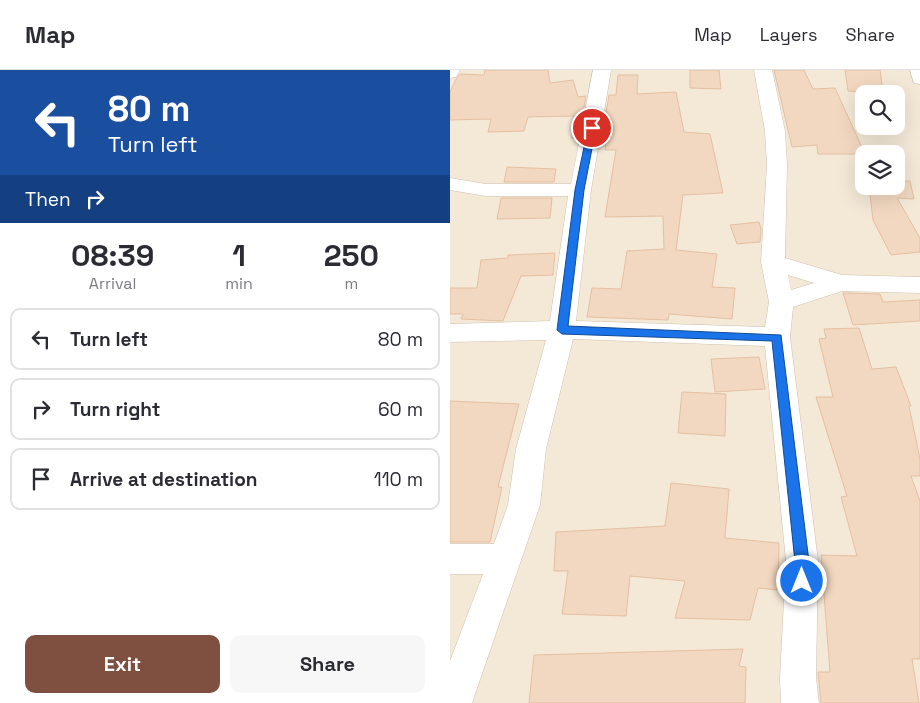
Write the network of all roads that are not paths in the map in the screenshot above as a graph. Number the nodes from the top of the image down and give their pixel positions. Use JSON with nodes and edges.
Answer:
{"nodes":[{"id":1,"x":602,"y":70,"type":"edge"},
{"id":2,"x":763,"y":70,"type":"edge"},
{"id":3,"x":919,"y":70,"type":"edge"},
{"id":4,"x":920,"y":79,"type":"edge"},
{"id":5,"x":450,"y":184,"type":"edge"},
{"id":6,"x":580,"y":190,"type":"junction"},
{"id":7,"x":773,"y":262,"type":"junction"},
{"id":8,"x":841,"y":283,"type":"junction"},
{"id":9,"x":920,"y":286,"type":"edge"},
{"id":10,"x":780,"y":302,"type":"junction"},
{"id":11,"x":562,"y":330,"type":"junction"},
{"id":12,"x":450,"y":333,"type":"edge"},
{"id":13,"x":777,"y":337,"type":"junction"},
{"id":14,"x":450,"y":559,"type":"edge"},
{"id":15,"x":503,"y":559,"type":"junction"},
{"id":16,"x":453,"y":703,"type":"edge"},
{"id":17,"x":800,"y":703,"type":"edge"}],
"edges":[{"from":1,"to":6,"type":"street"},
{"from":2,"to":7,"type":"street"},
{"from":3,"to":4,"type":"street"},
{"from":5,"to":6,"type":"street"},
{"from":6,"to":11,"type":"street"},
{"from":7,"to":8,"type":"street"},
{"from":7,"to":10,"type":"street"},
{"from":8,"to":9,"type":"street"},
{"from":8,"to":10,"type":"street"},
{"from":10,"to":13,"type":"street"},
{"from":11,"to":12,"type":"street"},
{"from":11,"to":13,"type":"street"},
{"from":11,"to":15,"type":"street"},
{"from":13,"to":17,"type":"street"},
{"from":14,"to":15,"type":"street"},
{"from":15,"to":16,"type":"street"}]}
